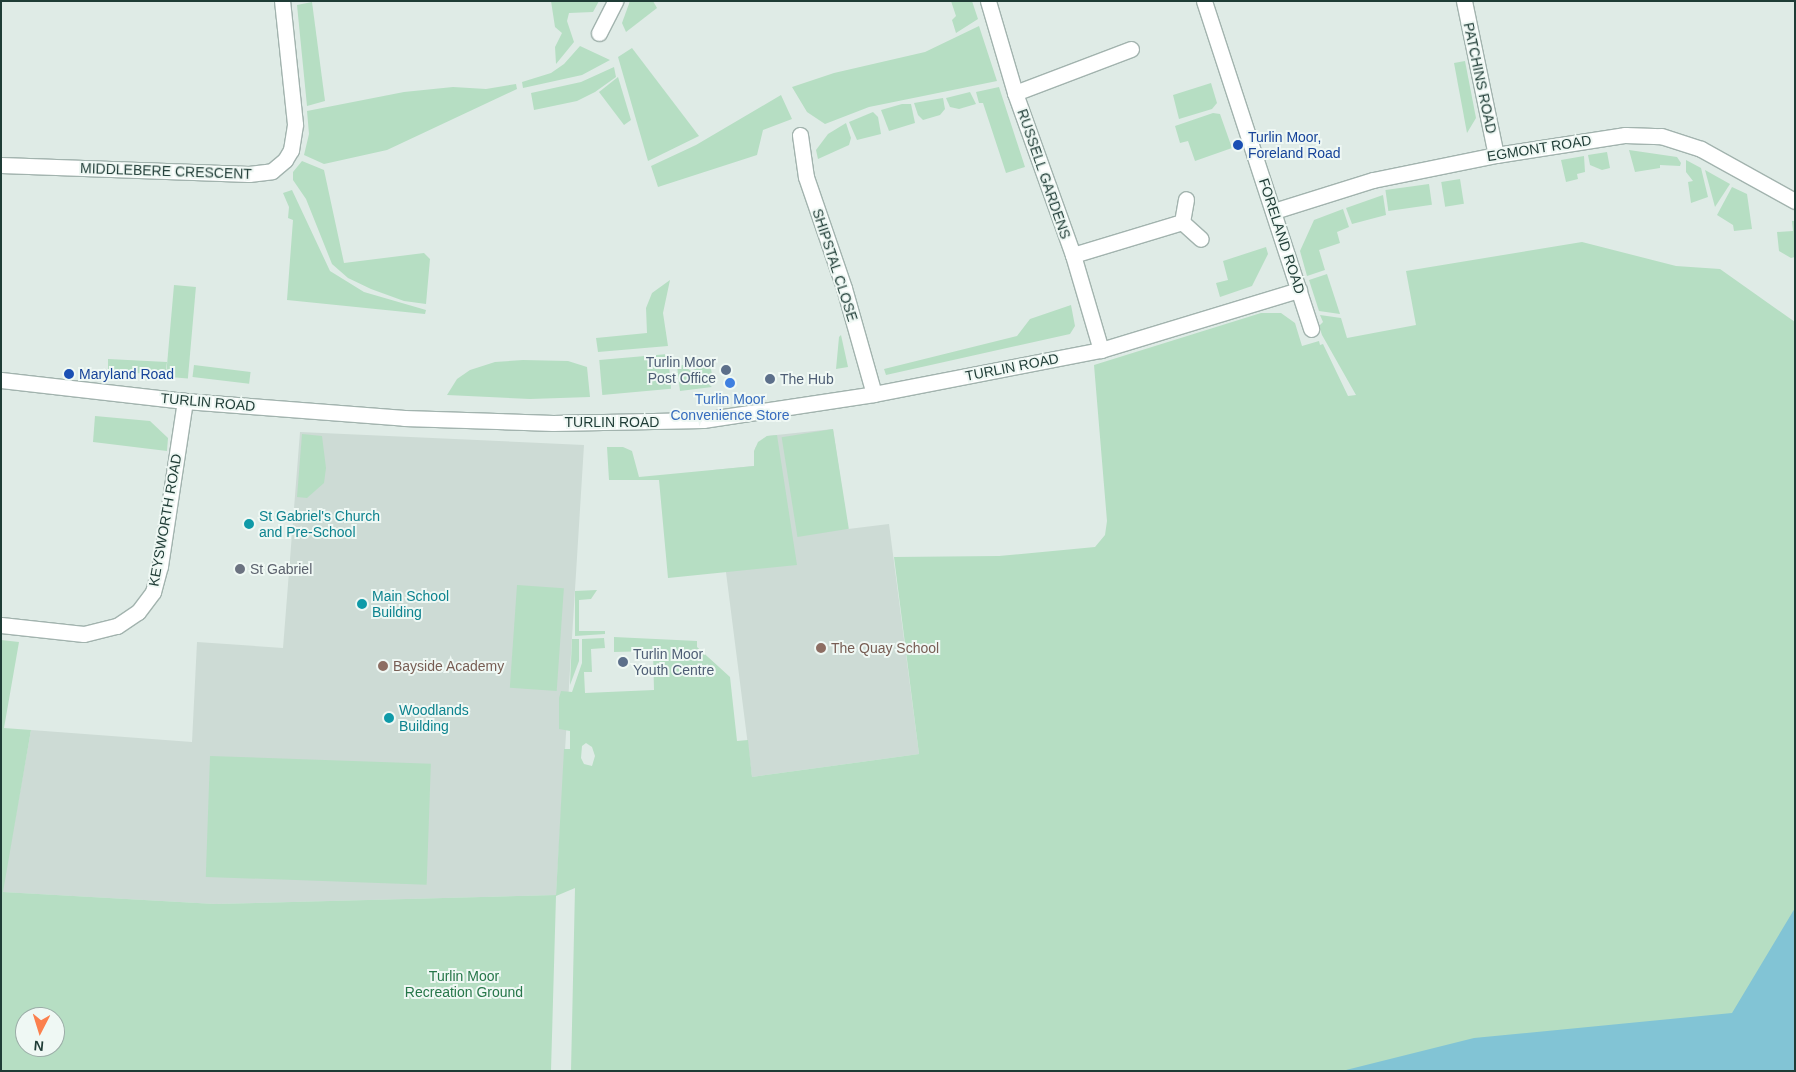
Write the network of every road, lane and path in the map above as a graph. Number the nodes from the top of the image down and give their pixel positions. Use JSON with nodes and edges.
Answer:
{"nodes":[{"id":1,"x":282,"y":1,"type":"edge"},
{"id":2,"x":615,"y":1,"type":"edge"},
{"id":3,"x":988,"y":1,"type":"edge"},
{"id":4,"x":1204,"y":1,"type":"edge"},
{"id":5,"x":1464,"y":1,"type":"edge"},
{"id":6,"x":599,"y":33,"type":"dead end"},
{"id":7,"x":1131,"y":49,"type":"dead end"},
{"id":8,"x":1015,"y":93,"type":"junction"},
{"id":9,"x":800,"y":135,"type":"dead end"},
{"id":10,"x":1496,"y":154,"type":"junction"},
{"id":11,"x":1,"y":165,"type":"edge"},
{"id":12,"x":1186,"y":199,"type":"dead end"},
{"id":13,"x":1795,"y":201,"type":"edge"},
{"id":14,"x":1274,"y":211,"type":"junction"},
{"id":15,"x":1182,"y":222,"type":"junction"},
{"id":16,"x":1201,"y":239,"type":"dead end"},
{"id":17,"x":1073,"y":255,"type":"junction"},
{"id":18,"x":1299,"y":290,"type":"junction"},
{"id":19,"x":1311,"y":329,"type":"dead end"},
{"id":20,"x":1101,"y":350,"type":"junction"},
{"id":21,"x":1,"y":380,"type":"edge"},
{"id":22,"x":874,"y":394,"type":"junction"},
{"id":23,"x":185,"y":401,"type":"junction"},
{"id":24,"x":1,"y":625,"type":"edge"}],
"edges":[{"from":1,"to":11,"type":"street","name":"MIDDLEBERE CRESCENT"},
{"from":2,"to":6,"type":"street"},
{"from":3,"to":8,"type":"street","name":"RUSSELL GARDENS"},
{"from":4,"to":14,"type":"street","name":"FORELAND ROAD"},
{"from":5,"to":10,"type":"street","name":"PATCHINS ROAD"},
{"from":7,"to":8,"type":"street","name":"RUSSELL GARDENS"},
{"from":8,"to":17,"type":"street","name":"RUSSELL GARDENS"},
{"from":9,"to":22,"type":"street","name":"SHIPSTAL CLOSE"},
{"from":10,"to":13,"type":"street","name":"EGMONT ROAD"},
{"from":10,"to":14,"type":"street","name":"EGMONT ROAD"},
{"from":12,"to":15,"type":"street"},
{"from":14,"to":18,"type":"street","name":"FORELAND ROAD"},
{"from":15,"to":16,"type":"street"},
{"from":15,"to":17,"type":"street","name":"RUSSELL GARDENS"},
{"from":17,"to":20,"type":"street","name":"RUSSELL GARDENS"},
{"from":18,"to":19,"type":"street","name":"FORELAND ROAD"},
{"from":18,"to":20,"type":"street","name":"TURLIN ROAD"},
{"from":20,"to":22,"type":"street","name":"TURLIN ROAD"},
{"from":21,"to":23,"type":"street","name":"TURLIN ROAD"},
{"from":22,"to":23,"type":"street","name":"TURLIN ROAD"},
{"from":23,"to":24,"type":"street","name":"KEYSWORTH ROAD"}]}
